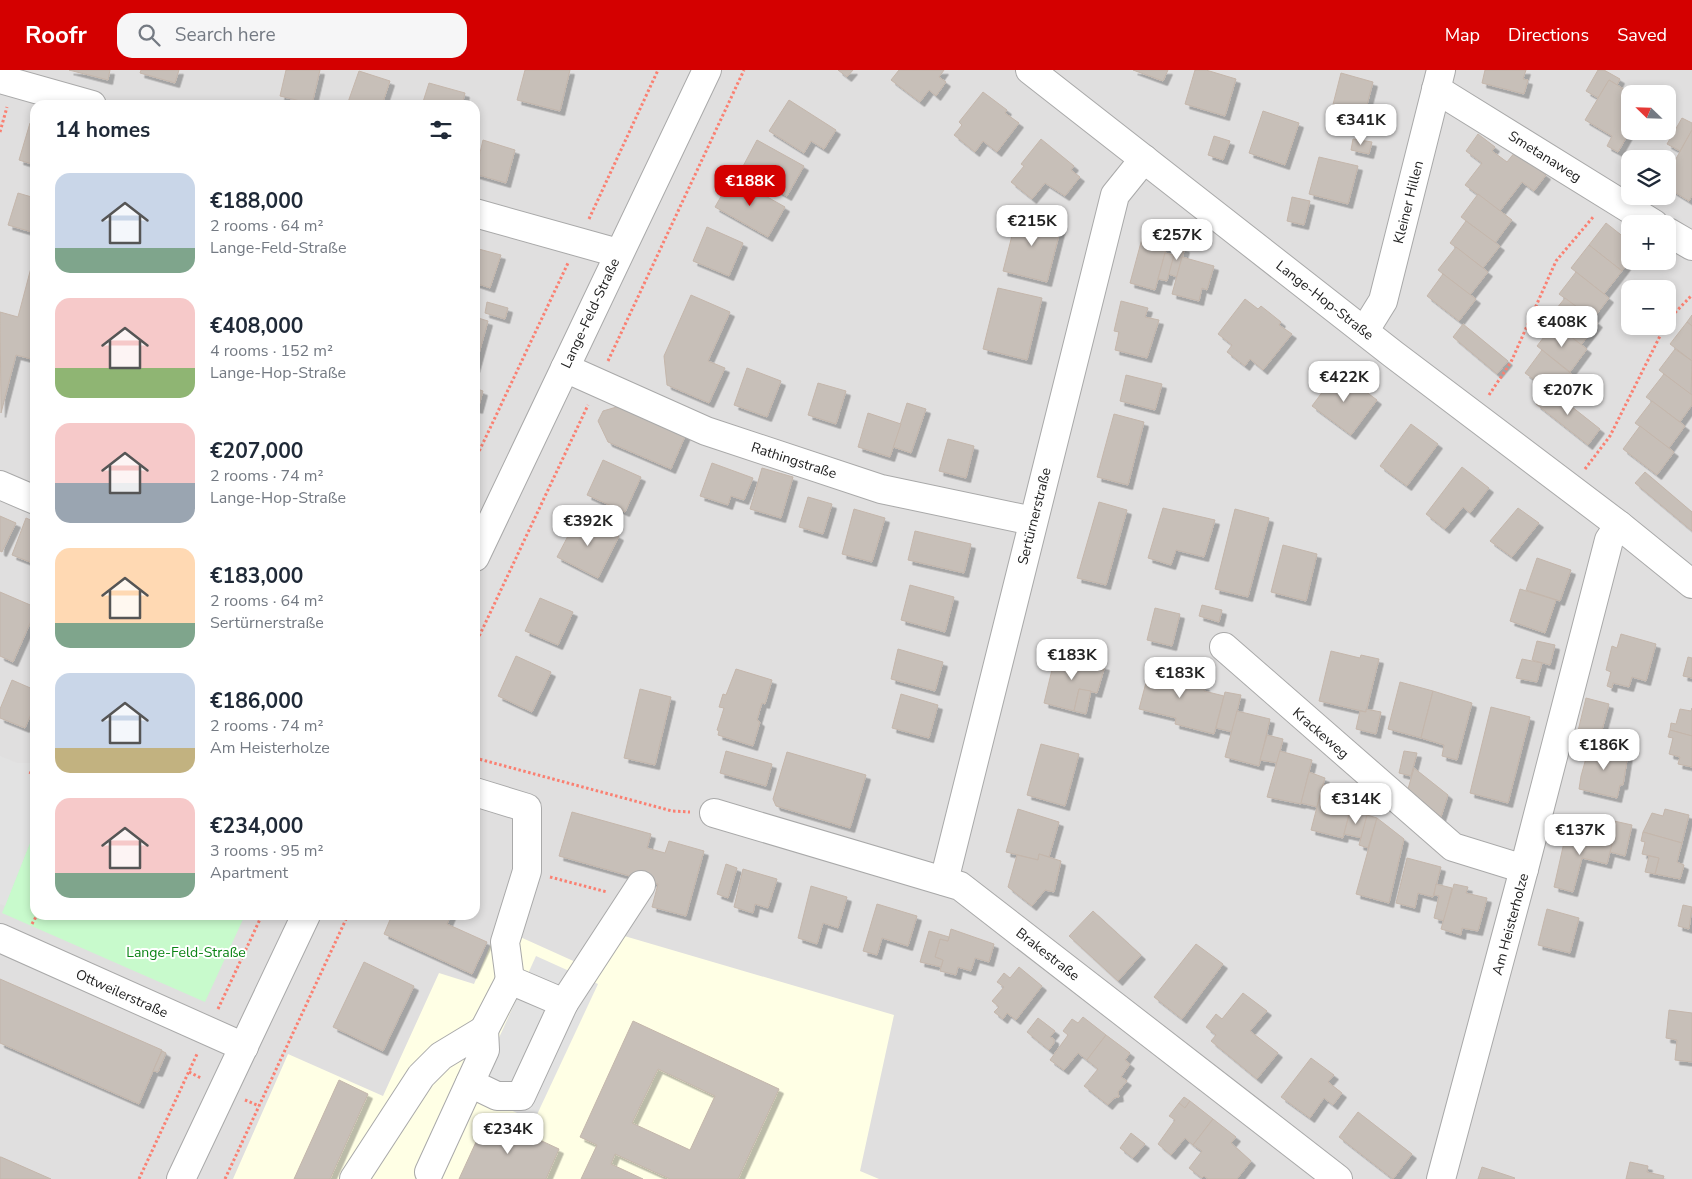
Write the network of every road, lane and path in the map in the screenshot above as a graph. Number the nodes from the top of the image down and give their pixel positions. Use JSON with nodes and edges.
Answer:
{"nodes":[{"id":1,"x":707,"y":70,"type":"edge"},
{"id":2,"x":744,"y":70,"type":"edge"},
{"id":3,"x":1030,"y":70,"type":"edge"},
{"id":4,"x":0,"y":79,"type":"edge"},
{"id":5,"x":1439,"y":80,"type":"edge"},
{"id":6,"x":74,"y":100,"type":"edge"},
{"id":7,"x":1144,"y":159,"type":"junction"},
{"id":8,"x":1611,"y":197,"type":"junction"},
{"id":9,"x":480,"y":215,"type":"edge"},
{"id":10,"x":1640,"y":215,"type":"edge"},
{"id":11,"x":1676,"y":237,"type":"edge"},
{"id":12,"x":1692,"y":246,"type":"edge"},
{"id":13,"x":618,"y":253,"type":"junction"},
{"id":14,"x":1692,"y":295,"type":"edge"},
{"id":15,"x":1676,"y":312,"type":"edge"},
{"id":16,"x":1365,"y":330,"type":"junction"},
{"id":17,"x":1660,"y":335,"type":"edge"},
{"id":18,"x":565,"y":368,"type":"junction"},
{"id":19,"x":598,"y":384,"type":"junction"},
{"id":20,"x":1474,"y":416,"type":"junction"},
{"id":21,"x":0,"y":485,"type":"edge"},
{"id":22,"x":1570,"y":489,"type":"junction"},
{"id":23,"x":30,"y":498,"type":"edge"},
{"id":24,"x":1033,"y":521,"type":"junction"},
{"id":25,"x":1619,"y":525,"type":"junction"},
{"id":26,"x":480,"y":546,"type":"edge"},
{"id":27,"x":1692,"y":584,"type":"edge"},
{"id":28,"x":480,"y":634,"type":"edge"},
{"id":29,"x":1224,"y":647,"type":"dead end"},
{"id":30,"x":480,"y":759,"type":"edge"},
{"id":31,"x":480,"y":794,"type":"edge"},
{"id":32,"x":714,"y":813,"type":"joint"},
{"id":33,"x":1524,"y":869,"type":"junction"},
{"id":34,"x":527,"y":871,"type":"junction"},
{"id":35,"x":944,"y":881,"type":"junction"},
{"id":36,"x":636,"y":892,"type":"joint"},
{"id":37,"x":304,"y":920,"type":"edge"},
{"id":38,"x":346,"y":920,"type":"edge"},
{"id":39,"x":0,"y":938,"type":"edge"},
{"id":40,"x":510,"y":980,"type":"junction"},
{"id":41,"x":564,"y":1003,"type":"junction"},
{"id":42,"x":484,"y":1030,"type":"junction"},
{"id":43,"x":244,"y":1047,"type":"junction"},
{"id":44,"x":470,"y":1083,"type":"junction"},
{"id":45,"x":429,"y":1172,"type":"dead end"},
{"id":46,"x":181,"y":1179,"type":"edge"},
{"id":47,"x":225,"y":1179,"type":"edge"},
{"id":48,"x":354,"y":1179,"type":"edge"},
{"id":49,"x":1338,"y":1179,"type":"edge"},
{"id":50,"x":1441,"y":1179,"type":"edge"}],
"edges":[{"from":1,"to":13,"type":"street","name":"Lange-Feld-Straße"},
{"from":2,"to":19,"type":"path"},
{"from":3,"to":7,"type":"street","name":"Lange-Hop-Straße"},
{"from":4,"to":6,"type":"street"},
{"from":5,"to":8,"type":"street","name":"Smetanaweg"},
{"from":5,"to":16,"type":"street","name":"Kleiner Hillen"},
{"from":7,"to":16,"type":"street","name":"Lange-Hop-Straße"},
{"from":7,"to":24,"type":"street","name":"Sertürnerstraße"},
{"from":8,"to":10,"type":"street","name":"Smetanaweg"},
{"from":8,"to":20,"type":"path"},
{"from":9,"to":13,"type":"street"},
{"from":11,"to":12,"type":"street"},
{"from":13,"to":18,"type":"street","name":"Lange-Feld-Straße"},
{"from":14,"to":15,"type":"path"},
{"from":16,"to":20,"type":"street","name":"Lange-Hop-Straße"},
{"from":17,"to":22,"type":"path"},
{"from":18,"to":19,"type":"street","name":"Rathingstraße"},
{"from":18,"to":26,"type":"street","name":"Lange-Feld-Straße"},
{"from":19,"to":24,"type":"street","name":"Rathingstraße"},
{"from":19,"to":28,"type":"path"},
{"from":20,"to":22,"type":"street","name":"Lange-Hop-Straße"},
{"from":21,"to":23,"type":"street"},
{"from":22,"to":25,"type":"street","name":"Lange-Hop-Straße"},
{"from":24,"to":35,"type":"street","name":"Sertürnerstraße"},
{"from":25,"to":27,"type":"street","name":"Lange-Hop-Straße"},
{"from":25,"to":33,"type":"street","name":"Am Heisterholze"},
{"from":29,"to":33,"type":"street","name":"Krackeweg"},
{"from":30,"to":32,"type":"path"},
{"from":31,"to":34,"type":"street"},
{"from":32,"to":35,"type":"street","name":"Brakestraße"},
{"from":33,"to":50,"type":"street","name":"Am Heisterholze"},
{"from":34,"to":36,"type":"path"},
{"from":34,"to":40,"type":"street"},
{"from":35,"to":49,"type":"street","name":"Brakestraße"},
{"from":36,"to":41,"type":"street"},
{"from":37,"to":43,"type":"street"},
{"from":38,"to":47,"type":"path"},
{"from":39,"to":43,"type":"street","name":"Ottweilerstraße"},
{"from":40,"to":41,"type":"street"},
{"from":40,"to":42,"type":"street"},
{"from":41,"to":44,"type":"street"},
{"from":42,"to":44,"type":"street"},
{"from":42,"to":48,"type":"street"},
{"from":43,"to":46,"type":"street"},
{"from":44,"to":45,"type":"street"}]}
